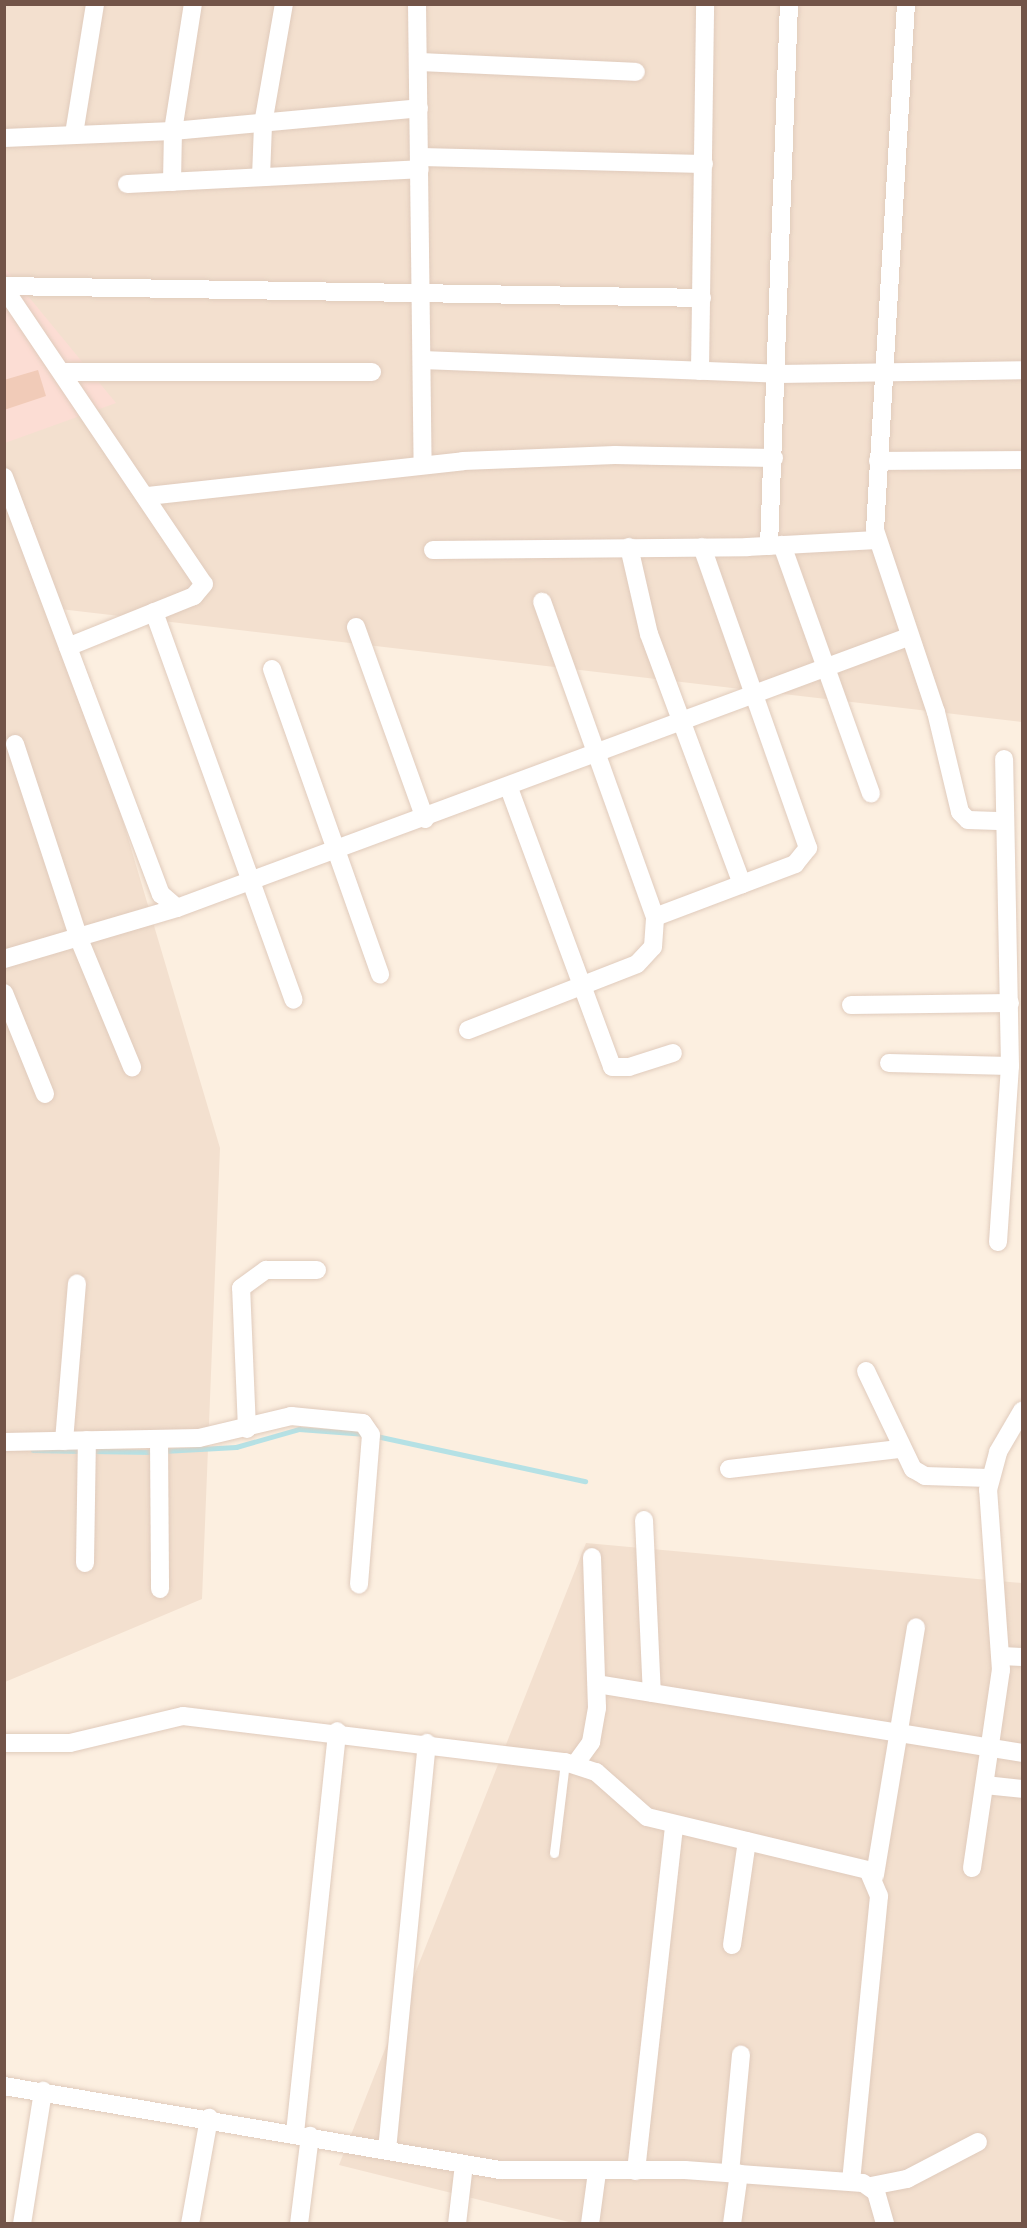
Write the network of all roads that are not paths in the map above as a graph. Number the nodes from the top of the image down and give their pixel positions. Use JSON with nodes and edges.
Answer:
{"nodes":[{"id":1,"x":95,"y":4,"type":"edge"},
{"id":2,"x":193,"y":4,"type":"edge"},
{"id":3,"x":284,"y":4,"type":"edge"},
{"id":4,"x":417,"y":4,"type":"edge"},
{"id":5,"x":705,"y":4,"type":"edge"},
{"id":6,"x":789,"y":4,"type":"edge"},
{"id":7,"x":906,"y":4,"type":"edge"},
{"id":8,"x":418,"y":62,"type":"junction"},
{"id":9,"x":636,"y":72,"type":"dead end"},
{"id":10,"x":419,"y":108,"type":"junction"},
{"id":11,"x":263,"y":124,"type":"junction"},
{"id":12,"x":173,"y":131,"type":"junction"},
{"id":13,"x":74,"y":134,"type":"junction"},
{"id":14,"x":4,"y":138,"type":"edge"},
{"id":15,"x":420,"y":163,"type":"junction"},
{"id":16,"x":704,"y":164,"type":"junction"},
{"id":17,"x":261,"y":177,"type":"junction"},
{"id":18,"x":172,"y":182,"type":"junction"},
{"id":19,"x":127,"y":184,"type":"dead end"},
{"id":20,"x":4,"y":287,"type":"edge"},
{"id":21,"x":422,"y":292,"type":"junction"},
{"id":22,"x":702,"y":298,"type":"junction"},
{"id":23,"x":422,"y":360,"type":"junction"},
{"id":24,"x":1023,"y":370,"type":"edge"},
{"id":25,"x":700,"y":371,"type":"junction"},
{"id":26,"x":63,"y":372,"type":"junction"},
{"id":27,"x":372,"y":372,"type":"dead end"},
{"id":28,"x":779,"y":374,"type":"junction"},
{"id":29,"x":885,"y":375,"type":"junction"},
{"id":30,"x":774,"y":458,"type":"junction"},
{"id":31,"x":1023,"y":460,"type":"edge"},
{"id":32,"x":878,"y":461,"type":"junction"},
{"id":33,"x":423,"y":465,"type":"junction"},
{"id":34,"x":4,"y":477,"type":"edge"},
{"id":35,"x":148,"y":496,"type":"junction"},
{"id":36,"x":877,"y":540,"type":"junction"},
{"id":37,"x":775,"y":545,"type":"junction"},
{"id":38,"x":628,"y":547,"type":"junction"},
{"id":39,"x":702,"y":547,"type":"junction"},
{"id":40,"x":433,"y":550,"type":"dead end"},
{"id":41,"x":542,"y":602,"type":"dead end"},
{"id":42,"x":154,"y":612,"type":"junction"},
{"id":43,"x":356,"y":627,"type":"dead end"},
{"id":44,"x":908,"y":637,"type":"junction"},
{"id":45,"x":68,"y":646,"type":"junction"},
{"id":46,"x":272,"y":669,"type":"dead end"},
{"id":47,"x":823,"y":669,"type":"junction"},
{"id":48,"x":753,"y":696,"type":"junction"},
{"id":49,"x":681,"y":723,"type":"junction"},
{"id":50,"x":15,"y":744,"type":"dead end"},
{"id":51,"x":598,"y":754,"type":"junction"},
{"id":52,"x":1004,"y":759,"type":"dead end"},
{"id":53,"x":508,"y":788,"type":"junction"},
{"id":54,"x":871,"y":795,"type":"dead end"},
{"id":55,"x":425,"y":819,"type":"junction"},
{"id":56,"x":1005,"y":820,"type":"junction"},
{"id":57,"x":338,"y":851,"type":"junction"},
{"id":58,"x":742,"y":884,"type":"junction"},
{"id":59,"x":252,"y":885,"type":"junction"},
{"id":60,"x":177,"y":908,"type":"junction"},
{"id":61,"x":655,"y":917,"type":"junction"},
{"id":62,"x":79,"y":939,"type":"junction"},
{"id":63,"x":4,"y":959,"type":"edge"},
{"id":64,"x":380,"y":974,"type":"dead end"},
{"id":65,"x":581,"y":987,"type":"junction"},
{"id":66,"x":4,"y":993,"type":"edge"},
{"id":67,"x":294,"y":1000,"type":"dead end"},
{"id":68,"x":1010,"y":1004,"type":"junction"},
{"id":69,"x":851,"y":1005,"type":"dead end"},
{"id":70,"x":468,"y":1030,"type":"dead end"},
{"id":71,"x":672,"y":1053,"type":"dead end"},
{"id":72,"x":890,"y":1063,"type":"dead end"},
{"id":73,"x":1010,"y":1066,"type":"junction"},
{"id":74,"x":132,"y":1067,"type":"dead end"},
{"id":75,"x":45,"y":1094,"type":"dead end"},
{"id":76,"x":998,"y":1242,"type":"dead end"},
{"id":77,"x":318,"y":1270,"type":"dead end"},
{"id":78,"x":77,"y":1284,"type":"dead end"},
{"id":79,"x":866,"y":1371,"type":"dead end"},
{"id":80,"x":1023,"y":1411,"type":"edge"},
{"id":81,"x":247,"y":1429,"type":"junction"},
{"id":82,"x":159,"y":1439,"type":"junction"},
{"id":83,"x":87,"y":1440,"type":"junction"},
{"id":84,"x":64,"y":1441,"type":"junction"},
{"id":85,"x":4,"y":1442,"type":"edge"},
{"id":86,"x":899,"y":1449,"type":"junction"},
{"id":87,"x":729,"y":1469,"type":"dead end"},
{"id":88,"x":989,"y":1478,"type":"junction"},
{"id":89,"x":644,"y":1520,"type":"dead end"},
{"id":90,"x":592,"y":1557,"type":"dead end"},
{"id":91,"x":85,"y":1563,"type":"dead end"},
{"id":92,"x":359,"y":1585,"type":"dead end"},
{"id":93,"x":160,"y":1589,"type":"dead end"},
{"id":94,"x":916,"y":1627,"type":"dead end"},
{"id":95,"x":1001,"y":1656,"type":"junction"},
{"id":96,"x":1023,"y":1657,"type":"edge"},
{"id":97,"x":597,"y":1684,"type":"junction"},
{"id":98,"x":652,"y":1693,"type":"junction"},
{"id":99,"x":337,"y":1731,"type":"junction"},
{"id":100,"x":901,"y":1732,"type":"junction"},
{"id":101,"x":4,"y":1743,"type":"edge"},
{"id":102,"x":427,"y":1743,"type":"junction"},
{"id":103,"x":991,"y":1748,"type":"junction"},
{"id":104,"x":1023,"y":1753,"type":"edge"},
{"id":105,"x":571,"y":1762,"type":"junction"},
{"id":106,"x":985,"y":1785,"type":"junction"},
{"id":107,"x":1023,"y":1789,"type":"edge"},
{"id":108,"x":674,"y":1825,"type":"junction"},
{"id":109,"x":747,"y":1841,"type":"junction"},
{"id":110,"x":554,"y":1853,"type":"dead end"},
{"id":111,"x":972,"y":1868,"type":"dead end"},
{"id":112,"x":874,"y":1875,"type":"junction"},
{"id":113,"x":732,"y":1946,"type":"dead end"},
{"id":114,"x":741,"y":2055,"type":"dead end"},
{"id":115,"x":4,"y":2086,"type":"edge"},
{"id":116,"x":44,"y":2091,"type":"junction"},
{"id":117,"x":209,"y":2118,"type":"junction"},
{"id":118,"x":303,"y":2135,"type":"junction"},
{"id":119,"x":978,"y":2142,"type":"dead end"},
{"id":120,"x":387,"y":2150,"type":"junction"},
{"id":121,"x":464,"y":2163,"type":"junction"},
{"id":122,"x":636,"y":2171,"type":"junction"},
{"id":123,"x":597,"y":2172,"type":"junction"},
{"id":124,"x":735,"y":2173,"type":"junction"},
{"id":125,"x":851,"y":2181,"type":"junction"},
{"id":126,"x":871,"y":2186,"type":"junction"},
{"id":127,"x":22,"y":2223,"type":"edge"},
{"id":128,"x":190,"y":2223,"type":"edge"},
{"id":129,"x":299,"y":2223,"type":"edge"},
{"id":130,"x":457,"y":2223,"type":"edge"},
{"id":131,"x":590,"y":2223,"type":"edge"},
{"id":132,"x":732,"y":2223,"type":"edge"},
{"id":133,"x":885,"y":2223,"type":"edge"}],
"edges":[{"from":1,"to":13,"type":"street"},
{"from":2,"to":12,"type":"street"},
{"from":3,"to":11,"type":"street"},
{"from":4,"to":8,"type":"street"},
{"from":5,"to":16,"type":"street"},
{"from":6,"to":28,"type":"street"},
{"from":7,"to":29,"type":"street"},
{"from":8,"to":9,"type":"street"},
{"from":8,"to":10,"type":"street"},
{"from":10,"to":11,"type":"street"},
{"from":10,"to":15,"type":"street"},
{"from":11,"to":12,"type":"street"},
{"from":11,"to":17,"type":"street"},
{"from":12,"to":13,"type":"street"},
{"from":12,"to":18,"type":"street"},
{"from":13,"to":14,"type":"street"},
{"from":15,"to":16,"type":"street"},
{"from":15,"to":17,"type":"street"},
{"from":15,"to":21,"type":"street"},
{"from":16,"to":22,"type":"street"},
{"from":17,"to":18,"type":"street"},
{"from":18,"to":19,"type":"street"},
{"from":20,"to":21,"type":"street"},
{"from":20,"to":26,"type":"street"},
{"from":21,"to":22,"type":"street"},
{"from":21,"to":23,"type":"street"},
{"from":22,"to":25,"type":"street"},
{"from":23,"to":25,"type":"street"},
{"from":23,"to":33,"type":"street"},
{"from":24,"to":29,"type":"street"},
{"from":25,"to":28,"type":"street"},
{"from":26,"to":27,"type":"street"},
{"from":26,"to":35,"type":"street"},
{"from":28,"to":29,"type":"street"},
{"from":28,"to":30,"type":"street"},
{"from":29,"to":32,"type":"street"},
{"from":30,"to":33,"type":"street"},
{"from":30,"to":37,"type":"street"},
{"from":31,"to":32,"type":"street"},
{"from":32,"to":36,"type":"street"},
{"from":33,"to":35,"type":"street"},
{"from":34,"to":45,"type":"street"},
{"from":35,"to":42,"type":"street"},
{"from":36,"to":37,"type":"street"},
{"from":36,"to":44,"type":"street"},
{"from":37,"to":39,"type":"street"},
{"from":37,"to":47,"type":"street"},
{"from":38,"to":39,"type":"street"},
{"from":38,"to":40,"type":"street"},
{"from":38,"to":49,"type":"street"},
{"from":39,"to":48,"type":"street"},
{"from":41,"to":51,"type":"street"},
{"from":42,"to":45,"type":"street"},
{"from":42,"to":59,"type":"street"},
{"from":43,"to":55,"type":"street"},
{"from":44,"to":47,"type":"street"},
{"from":44,"to":56,"type":"street"},
{"from":45,"to":60,"type":"street"},
{"from":46,"to":57,"type":"street"},
{"from":47,"to":48,"type":"street"},
{"from":47,"to":54,"type":"street"},
{"from":48,"to":49,"type":"street"},
{"from":48,"to":58,"type":"street"},
{"from":49,"to":51,"type":"street"},
{"from":49,"to":58,"type":"street"},
{"from":50,"to":62,"type":"street"},
{"from":51,"to":53,"type":"street"},
{"from":51,"to":61,"type":"street"},
{"from":52,"to":56,"type":"street"},
{"from":53,"to":55,"type":"street"},
{"from":53,"to":65,"type":"street"},
{"from":55,"to":57,"type":"street"},
{"from":56,"to":68,"type":"street"},
{"from":57,"to":59,"type":"street"},
{"from":57,"to":64,"type":"street"},
{"from":58,"to":61,"type":"street"},
{"from":59,"to":60,"type":"street"},
{"from":59,"to":67,"type":"street"},
{"from":60,"to":62,"type":"street"},
{"from":61,"to":65,"type":"street"},
{"from":62,"to":63,"type":"street"},
{"from":62,"to":74,"type":"street"},
{"from":65,"to":70,"type":"street"},
{"from":65,"to":71,"type":"street"},
{"from":66,"to":75,"type":"street"},
{"from":68,"to":69,"type":"street"},
{"from":68,"to":73,"type":"street"},
{"from":72,"to":73,"type":"street"},
{"from":73,"to":76,"type":"street"},
{"from":77,"to":81,"type":"street"},
{"from":78,"to":84,"type":"street"},
{"from":79,"to":86,"type":"street"},
{"from":80,"to":88,"type":"street"},
{"from":81,"to":82,"type":"street"},
{"from":81,"to":92,"type":"street"},
{"from":82,"to":83,"type":"street"},
{"from":82,"to":93,"type":"street"},
{"from":83,"to":84,"type":"street"},
{"from":83,"to":91,"type":"street"},
{"from":84,"to":85,"type":"street"},
{"from":86,"to":87,"type":"street"},
{"from":86,"to":88,"type":"street"},
{"from":88,"to":95,"type":"street"},
{"from":89,"to":98,"type":"street"},
{"from":90,"to":97,"type":"street"},
{"from":94,"to":100,"type":"street"},
{"from":95,"to":96,"type":"street"},
{"from":95,"to":103,"type":"street"},
{"from":97,"to":98,"type":"street"},
{"from":97,"to":105,"type":"street"},
{"from":98,"to":100,"type":"street"},
{"from":99,"to":101,"type":"street"},
{"from":99,"to":102,"type":"street"},
{"from":99,"to":118,"type":"street"},
{"from":100,"to":103,"type":"street"},
{"from":100,"to":112,"type":"street"},
{"from":102,"to":105,"type":"street"},
{"from":102,"to":120,"type":"street"},
{"from":103,"to":104,"type":"street"},
{"from":103,"to":106,"type":"street"},
{"from":105,"to":108,"type":"street"},
{"from":105,"to":110,"type":"lane"},
{"from":106,"to":107,"type":"street"},
{"from":106,"to":111,"type":"street"},
{"from":108,"to":109,"type":"street"},
{"from":108,"to":122,"type":"street"},
{"from":109,"to":112,"type":"street"},
{"from":109,"to":113,"type":"street"},
{"from":112,"to":125,"type":"street"},
{"from":114,"to":124,"type":"street"},
{"from":115,"to":116,"type":"street"},
{"from":116,"to":117,"type":"street"},
{"from":116,"to":127,"type":"street"},
{"from":117,"to":118,"type":"street"},
{"from":117,"to":128,"type":"street"},
{"from":118,"to":120,"type":"street"},
{"from":118,"to":129,"type":"street"},
{"from":119,"to":126,"type":"street"},
{"from":120,"to":121,"type":"street"},
{"from":121,"to":123,"type":"street"},
{"from":121,"to":130,"type":"street"},
{"from":122,"to":123,"type":"street"},
{"from":122,"to":124,"type":"street"},
{"from":123,"to":131,"type":"street"},
{"from":124,"to":125,"type":"street"},
{"from":124,"to":132,"type":"street"},
{"from":125,"to":126,"type":"street"},
{"from":126,"to":133,"type":"street"}]}
